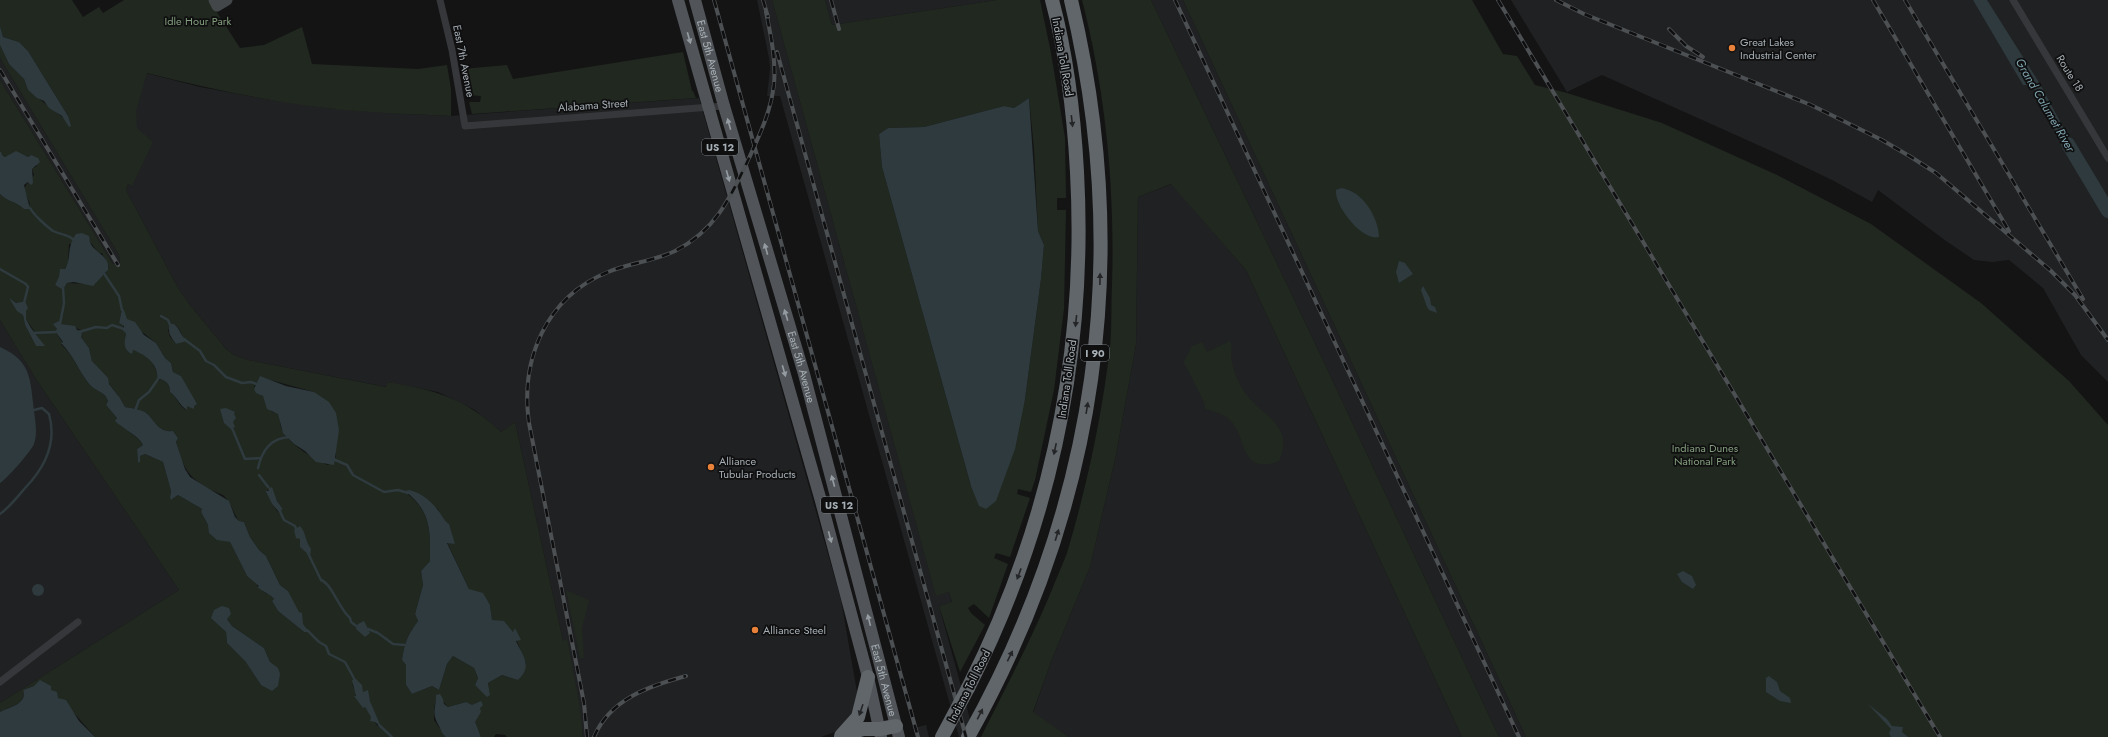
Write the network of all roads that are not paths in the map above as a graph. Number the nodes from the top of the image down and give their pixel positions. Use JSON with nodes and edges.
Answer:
{"nodes":[{"id":1,"x":440,"y":0,"type":"edge"},
{"id":2,"x":678,"y":0,"type":"edge"},
{"id":3,"x":695,"y":0,"type":"edge"},
{"id":4,"x":1052,"y":0,"type":"edge"},
{"id":5,"x":1071,"y":0,"type":"edge"},
{"id":6,"x":2013,"y":0,"type":"edge"},
{"id":7,"x":724,"y":106,"type":"junction"},
{"id":8,"x":709,"y":109,"type":"junction"},
{"id":9,"x":465,"y":126,"type":"joint"},
{"id":10,"x":2108,"y":158,"type":"edge"},
{"id":11,"x":78,"y":622,"type":"dead end"},
{"id":12,"x":868,"y":677,"type":"junction"},
{"id":13,"x":0,"y":682,"type":"edge"},
{"id":14,"x":897,"y":731,"type":"edge"},
{"id":15,"x":877,"y":734,"type":"edge"},
{"id":16,"x":840,"y":737,"type":"edge"},
{"id":17,"x":942,"y":737,"type":"edge"},
{"id":18,"x":968,"y":737,"type":"edge"}],
"edges":[{"from":1,"to":9,"type":"street","name":"East 7th Avenue"},
{"from":2,"to":8,"type":"main road","name":"East 5th Avenue","number":"US 12","one_way":true},
{"from":3,"to":7,"type":"main road","name":"East 5th Avenue","number":"US 12"},
{"from":4,"to":17,"type":"highway","name":"Indiana Toll Road","number":"I 90","one_way":true,"bridge":true},
{"from":18,"to":5,"type":"highway","name":"Indiana Toll Road","number":"I 90","one_way":true},
{"from":6,"to":10,"type":"street","name":"Route 18"},
{"from":7,"to":8,"type":"street","name":"Alabama Street"},
{"from":14,"to":7,"type":"main road","name":"East 5th Avenue","number":"US 12","one_way":true},
{"from":8,"to":9,"type":"street","name":"Alabama Street"},
{"from":8,"to":12,"type":"main road","name":"East 5th Avenue","number":"US 12","one_way":true},
{"from":11,"to":13,"type":"street"},
{"from":12,"to":15,"type":"main road","name":"East 5th Avenue","number":"US 12"},
{"from":12,"to":16,"type":"highway","one_way":true},
{"from":14,"to":15,"type":"highway"},
{"from":15,"to":16,"type":"highway"}]}
